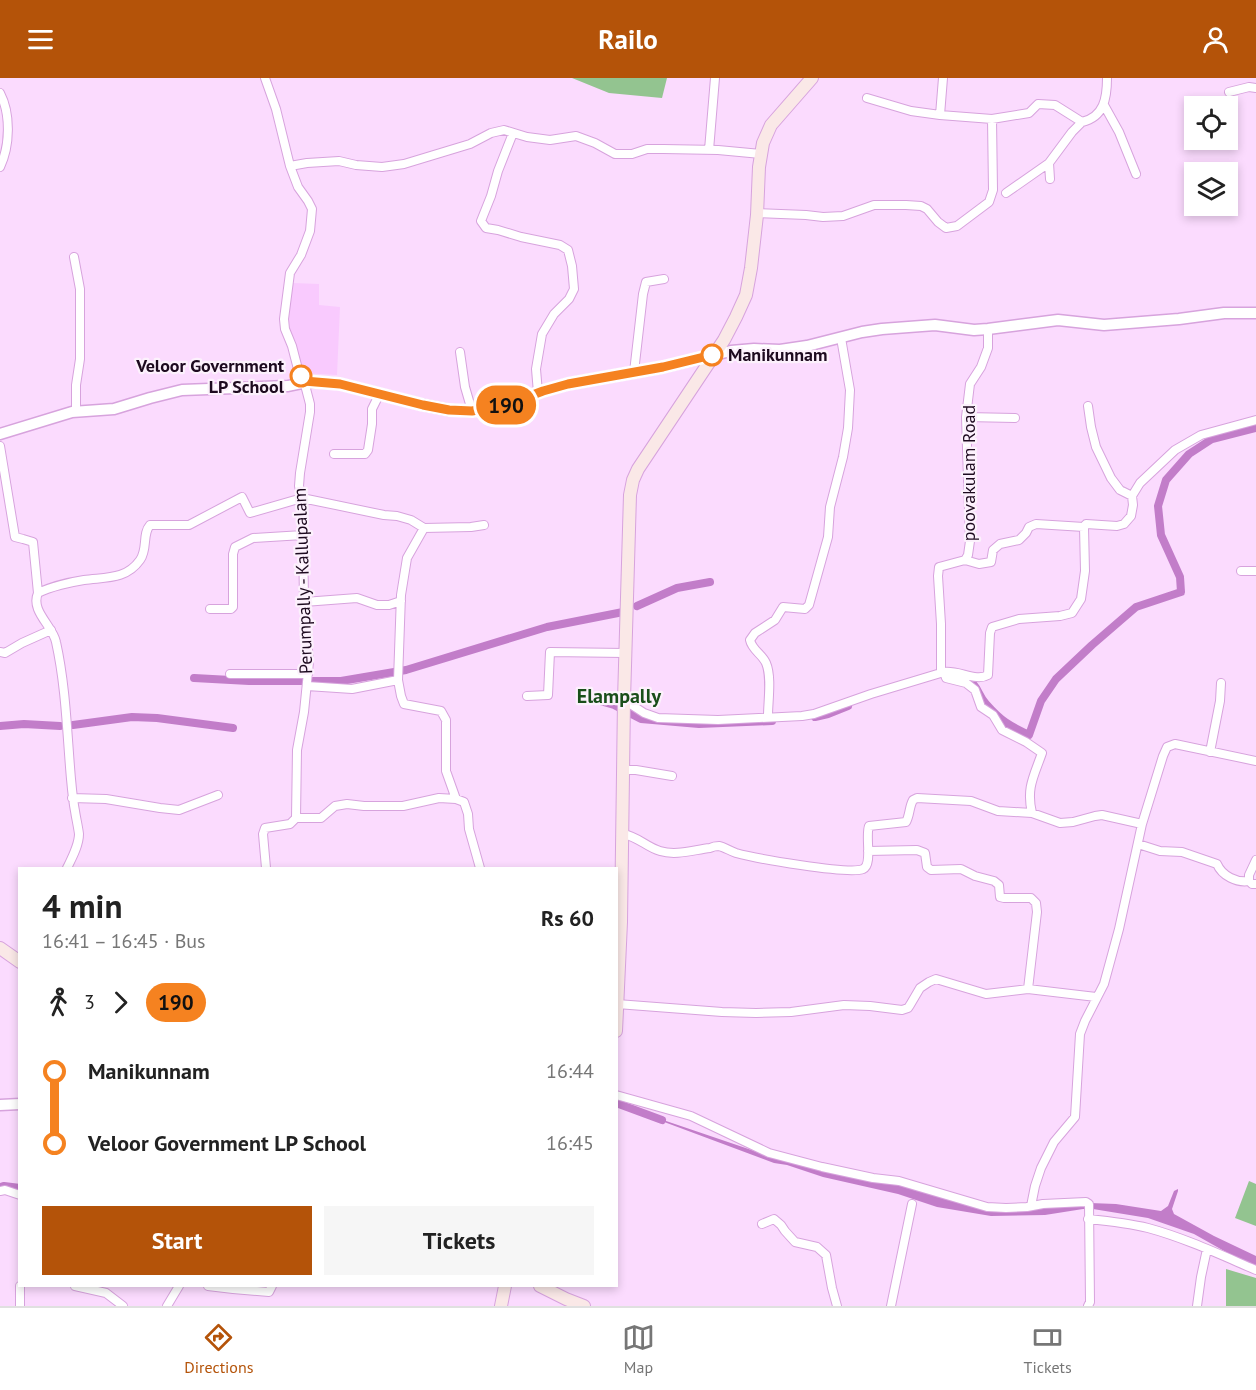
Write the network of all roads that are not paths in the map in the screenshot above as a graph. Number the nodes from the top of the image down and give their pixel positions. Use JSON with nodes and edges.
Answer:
{"nodes":[{"id":1,"x":265,"y":78,"type":"edge"},
{"id":2,"x":715,"y":78,"type":"edge"},
{"id":3,"x":812,"y":78,"type":"edge"},
{"id":4,"x":943,"y":78,"type":"edge"},
{"id":5,"x":1107,"y":78,"type":"edge"},
{"id":6,"x":1256,"y":88,"type":"edge"},
{"id":7,"x":1229,"y":92,"type":"dead end"},
{"id":8,"x":0,"y":93,"type":"edge"},
{"id":9,"x":867,"y":98,"type":"dead end"},
{"id":10,"x":1104,"y":105,"type":"junction"},
{"id":11,"x":940,"y":115,"type":"junction"},
{"id":12,"x":992,"y":118,"type":"junction"},
{"id":13,"x":1082,"y":122,"type":"junction"},
{"id":14,"x":513,"y":133,"type":"junction"},
{"id":15,"x":709,"y":150,"type":"junction"},
{"id":16,"x":761,"y":154,"type":"junction"},
{"id":17,"x":1049,"y":163,"type":"junction"},
{"id":18,"x":290,"y":166,"type":"junction"},
{"id":19,"x":0,"y":167,"type":"edge"},
{"id":20,"x":1136,"y":174,"type":"dead end"},
{"id":21,"x":1050,"y":179,"type":"dead end"},
{"id":22,"x":1006,"y":193,"type":"dead end"},
{"id":23,"x":757,"y":213,"type":"junction"},
{"id":24,"x":74,"y":257,"type":"dead end"},
{"id":25,"x":664,"y":279,"type":"dead end"},
{"id":26,"x":1256,"y":313,"type":"edge"},
{"id":27,"x":988,"y":329,"type":"junction"},
{"id":28,"x":841,"y":338,"type":"junction"},
{"id":29,"x":460,"y":352,"type":"dead end"},
{"id":30,"x":714,"y":355,"type":"junction"},
{"id":31,"x":634,"y":372,"type":"junction"},
{"id":32,"x":304,"y":381,"type":"junction"},
{"id":33,"x":538,"y":393,"type":"junction"},
{"id":34,"x":379,"y":395,"type":"junction"},
{"id":35,"x":1088,"y":406,"type":"dead end"},
{"id":36,"x":472,"y":411,"type":"junction"},
{"id":37,"x":76,"y":412,"type":"junction"},
{"id":38,"x":966,"y":417,"type":"junction"},
{"id":39,"x":1015,"y":418,"type":"dead end"},
{"id":40,"x":1256,"y":420,"type":"edge"},
{"id":41,"x":0,"y":434,"type":"edge"},
{"id":42,"x":0,"y":447,"type":"edge"},
{"id":43,"x":334,"y":454,"type":"dead end"},
{"id":44,"x":1132,"y":496,"type":"junction"},
{"id":45,"x":302,"y":498,"type":"junction"},
{"id":46,"x":484,"y":525,"type":"dead end"},
{"id":47,"x":1084,"y":527,"type":"junction"},
{"id":48,"x":424,"y":528,"type":"junction"},
{"id":49,"x":303,"y":535,"type":"junction"},
{"id":50,"x":965,"y":560,"type":"junction"},
{"id":51,"x":1241,"y":571,"type":"dead end"},
{"id":52,"x":1256,"y":571,"type":"edge"},
{"id":53,"x":38,"y":593,"type":"junction"},
{"id":54,"x":401,"y":601,"type":"junction"},
{"id":55,"x":304,"y":602,"type":"junction"},
{"id":56,"x":210,"y":609,"type":"dead end"},
{"id":57,"x":51,"y":630,"type":"junction"},
{"id":58,"x":0,"y":652,"type":"edge"},
{"id":59,"x":625,"y":654,"type":"junction"},
{"id":60,"x":230,"y":674,"type":"dead end"},
{"id":61,"x":308,"y":674,"type":"junction"},
{"id":62,"x":398,"y":674,"type":"junction"},
{"id":63,"x":944,"y":674,"type":"junction"},
{"id":64,"x":1221,"y":683,"type":"dead end"},
{"id":65,"x":307,"y":686,"type":"junction"},
{"id":66,"x":527,"y":696,"type":"dead end"},
{"id":67,"x":624,"y":707,"type":"junction"},
{"id":68,"x":768,"y":716,"type":"junction"},
{"id":69,"x":1210,"y":752,"type":"junction"},
{"id":70,"x":1256,"y":761,"type":"edge"},
{"id":71,"x":623,"y":770,"type":"junction"},
{"id":72,"x":672,"y":776,"type":"dead end"},
{"id":73,"x":218,"y":795,"type":"dead end"},
{"id":74,"x":72,"y":798,"type":"junction"},
{"id":75,"x":456,"y":799,"type":"junction"},
{"id":76,"x":1032,"y":813,"type":"junction"},
{"id":77,"x":296,"y":818,"type":"junction"},
{"id":78,"x":1142,"y":824,"type":"junction"},
{"id":79,"x":623,"y":834,"type":"junction"},
{"id":80,"x":1138,"y":844,"type":"junction"},
{"id":81,"x":868,"y":851,"type":"junction"},
{"id":82,"x":1256,"y":860,"type":"edge"},
{"id":83,"x":68,"y":867,"type":"edge"},
{"id":84,"x":266,"y":867,"type":"edge"},
{"id":85,"x":480,"y":867,"type":"edge"},
{"id":86,"x":1252,"y":883,"type":"edge"},
{"id":87,"x":619,"y":928,"type":"edge"},
{"id":88,"x":0,"y":948,"type":"edge"},
{"id":89,"x":18,"y":961,"type":"edge"},
{"id":90,"x":618,"y":966,"type":"edge"},
{"id":91,"x":1028,"y":989,"type":"junction"},
{"id":92,"x":1096,"y":997,"type":"junction"},
{"id":93,"x":618,"y":1004,"type":"edge"},
{"id":94,"x":618,"y":1096,"type":"edge"},
{"id":95,"x":18,"y":1104,"type":"edge"},
{"id":96,"x":0,"y":1105,"type":"edge"},
{"id":97,"x":0,"y":1191,"type":"edge"},
{"id":98,"x":18,"y":1194,"type":"edge"},
{"id":99,"x":912,"y":1204,"type":"dead end"},
{"id":100,"x":1031,"y":1206,"type":"junction"},
{"id":101,"x":1089,"y":1212,"type":"junction"},
{"id":102,"x":762,"y":1224,"type":"dead end"},
{"id":103,"x":1207,"y":1249,"type":"junction"},
{"id":104,"x":1256,"y":1270,"type":"edge"},
{"id":105,"x":20,"y":1287,"type":"edge"},
{"id":106,"x":79,"y":1287,"type":"edge"},
{"id":107,"x":178,"y":1287,"type":"edge"},
{"id":108,"x":217,"y":1287,"type":"edge"},
{"id":109,"x":272,"y":1287,"type":"edge"},
{"id":110,"x":505,"y":1287,"type":"edge"},
{"id":111,"x":542,"y":1287,"type":"edge"},
{"id":112,"x":20,"y":1306,"type":"edge"},
{"id":113,"x":123,"y":1306,"type":"edge"},
{"id":114,"x":166,"y":1306,"type":"edge"},
{"id":115,"x":501,"y":1306,"type":"edge"},
{"id":116,"x":584,"y":1306,"type":"edge"},
{"id":117,"x":837,"y":1306,"type":"edge"},
{"id":118,"x":891,"y":1306,"type":"edge"},
{"id":119,"x":1088,"y":1306,"type":"edge"},
{"id":120,"x":1197,"y":1306,"type":"edge"}],
"edges":[{"from":1,"to":18,"type":"street","name":"Perumpally - Kallupalam"},
{"from":2,"to":15,"type":"street"},
{"from":3,"to":16,"type":"main road"},
{"from":4,"to":11,"type":"street"},
{"from":5,"to":10,"type":"street"},
{"from":6,"to":7,"type":"street"},
{"from":8,"to":19,"type":"street"},
{"from":9,"to":11,"type":"street"},
{"from":10,"to":13,"type":"street"},
{"from":10,"to":20,"type":"street"},
{"from":11,"to":12,"type":"street"},
{"from":12,"to":13,"type":"street"},
{"from":12,"to":23,"type":"street"},
{"from":13,"to":17,"type":"street"},
{"from":14,"to":15,"type":"street"},
{"from":14,"to":18,"type":"street"},
{"from":14,"to":33,"type":"street"},
{"from":15,"to":16,"type":"street"},
{"from":16,"to":23,"type":"main road"},
{"from":17,"to":21,"type":"street"},
{"from":17,"to":22,"type":"street"},
{"from":18,"to":32,"type":"street","name":"Perumpally - Kallupalam"},
{"from":23,"to":30,"type":"main road"},
{"from":24,"to":37,"type":"street"},
{"from":25,"to":31,"type":"street"},
{"from":26,"to":27,"type":"street"},
{"from":27,"to":28,"type":"street"},
{"from":27,"to":38,"type":"street","name":"poovakulam Road"},
{"from":28,"to":30,"type":"street"},
{"from":28,"to":68,"type":"street"},
{"from":29,"to":36,"type":"street"},
{"from":30,"to":31,"type":"street"},
{"from":30,"to":59,"type":"main road"},
{"from":31,"to":33,"type":"street"},
{"from":32,"to":34,"type":"street"},
{"from":32,"to":37,"type":"street"},
{"from":32,"to":45,"type":"street","name":"Perumpally - Kallupalam"},
{"from":33,"to":36,"type":"street"},
{"from":34,"to":36,"type":"street"},
{"from":34,"to":43,"type":"street"},
{"from":35,"to":44,"type":"street"},
{"from":37,"to":41,"type":"street"},
{"from":38,"to":39,"type":"street"},
{"from":38,"to":50,"type":"street","name":"poovakulam Road"},
{"from":40,"to":44,"type":"street"},
{"from":42,"to":53,"type":"street"},
{"from":44,"to":47,"type":"street"},
{"from":45,"to":48,"type":"street"},
{"from":45,"to":49,"type":"street","name":"Perumpally - Kallupalam"},
{"from":45,"to":53,"type":"street"},
{"from":46,"to":48,"type":"street"},
{"from":47,"to":50,"type":"street"},
{"from":47,"to":63,"type":"street"},
{"from":48,"to":54,"type":"street"},
{"from":49,"to":55,"type":"street","name":"Perumpally - Kallupalam"},
{"from":49,"to":56,"type":"street"},
{"from":50,"to":63,"type":"street","name":"poovakulam Road"},
{"from":51,"to":52,"type":"street"},
{"from":53,"to":57,"type":"street"},
{"from":54,"to":55,"type":"street"},
{"from":54,"to":62,"type":"street"},
{"from":55,"to":61,"type":"street","name":"Perumpally - Kallupalam"},
{"from":57,"to":58,"type":"street"},
{"from":57,"to":74,"type":"street"},
{"from":59,"to":66,"type":"street"},
{"from":59,"to":67,"type":"main road"},
{"from":60,"to":61,"type":"street"},
{"from":61,"to":65,"type":"street","name":"Perumpally - Kallupalam"},
{"from":62,"to":65,"type":"street"},
{"from":62,"to":75,"type":"street"},
{"from":63,"to":68,"type":"street"},
{"from":63,"to":76,"type":"street"},
{"from":64,"to":69,"type":"street"},
{"from":65,"to":77,"type":"street","name":"Perumpally - Kallupalam"},
{"from":67,"to":68,"type":"street"},
{"from":67,"to":71,"type":"main road"},
{"from":69,"to":70,"type":"street"},
{"from":69,"to":78,"type":"street"},
{"from":71,"to":72,"type":"street"},
{"from":71,"to":79,"type":"main road"},
{"from":73,"to":74,"type":"street"},
{"from":74,"to":83,"type":"street"},
{"from":75,"to":77,"type":"street"},
{"from":75,"to":85,"type":"street"},
{"from":76,"to":78,"type":"street"},
{"from":76,"to":81,"type":"street"},
{"from":77,"to":84,"type":"street"},
{"from":78,"to":80,"type":"street"},
{"from":79,"to":81,"type":"street"},
{"from":79,"to":87,"type":"main road"},
{"from":80,"to":86,"type":"street"},
{"from":80,"to":92,"type":"street"},
{"from":81,"to":91,"type":"street"},
{"from":82,"to":86,"type":"street"},
{"from":87,"to":90,"type":"main road"},
{"from":88,"to":89,"type":"main road"},
{"from":91,"to":92,"type":"street"},
{"from":91,"to":93,"type":"street"},
{"from":92,"to":100,"type":"street"},
{"from":94,"to":100,"type":"street"},
{"from":95,"to":96,"type":"street"},
{"from":97,"to":98,"type":"street"},
{"from":99,"to":118,"type":"street"},
{"from":100,"to":101,"type":"street"},
{"from":101,"to":103,"type":"street"},
{"from":101,"to":119,"type":"street"},
{"from":102,"to":117,"type":"street"},
{"from":103,"to":104,"type":"street"},
{"from":103,"to":120,"type":"street"},
{"from":105,"to":112,"type":"street"},
{"from":106,"to":113,"type":"street"},
{"from":107,"to":114,"type":"street"},
{"from":108,"to":109,"type":"street"},
{"from":110,"to":115,"type":"main road"},
{"from":111,"to":116,"type":"main road"}]}
